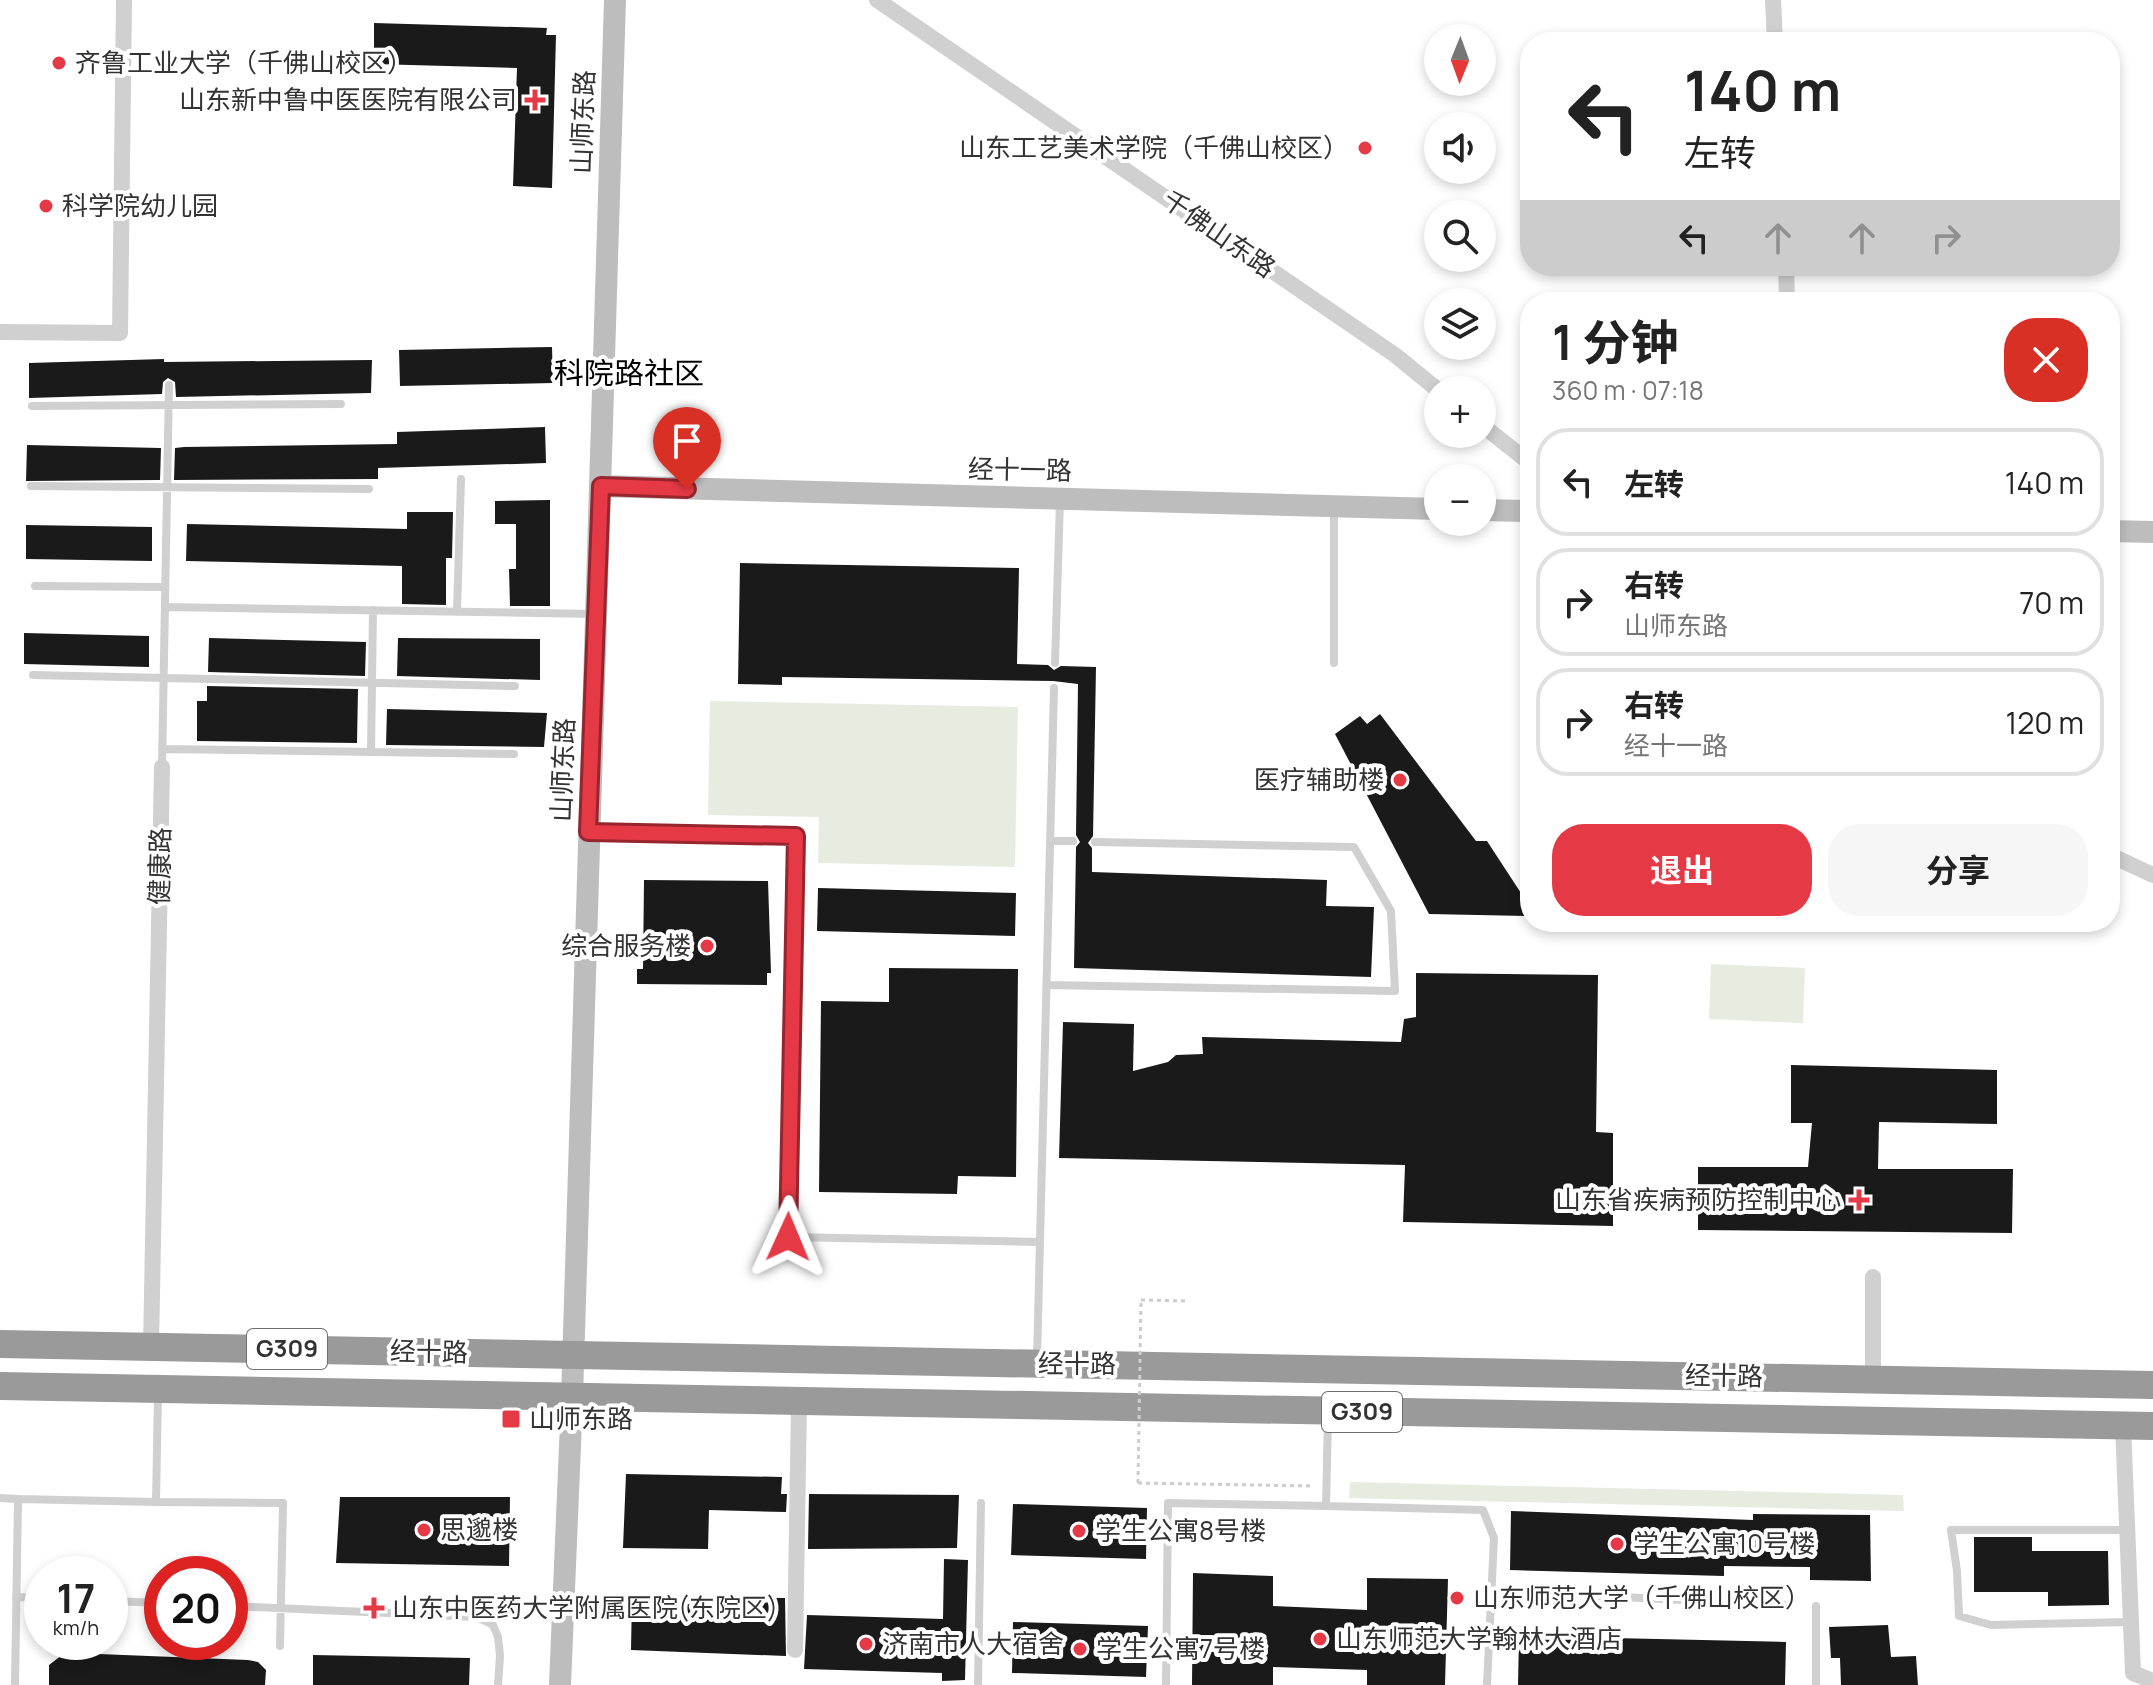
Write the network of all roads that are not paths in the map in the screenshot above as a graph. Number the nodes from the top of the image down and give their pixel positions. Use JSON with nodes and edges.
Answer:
{"nodes":[{"id":1,"x":124,"y":0,"type":"edge"},
{"id":2,"x":615,"y":0,"type":"edge"},
{"id":3,"x":877,"y":0,"type":"edge"},
{"id":4,"x":1773,"y":0,"type":"edge"},
{"id":5,"x":1775,"y":32,"type":"edge"},
{"id":6,"x":0,"y":332,"type":"edge"},
{"id":7,"x":1424,"y":379,"type":"edge"},
{"id":8,"x":169,"y":385,"type":"dead end"},
{"id":9,"x":341,"y":404,"type":"dead end"},
{"id":10,"x":32,"y":406,"type":"dead end"},
{"id":11,"x":169,"y":406,"type":"junction"},
{"id":12,"x":1496,"y":436,"type":"edge"},
{"id":13,"x":1520,"y":455,"type":"edge"},
{"id":14,"x":461,"y":479,"type":"dead end"},
{"id":15,"x":31,"y":486,"type":"dead end"},
{"id":16,"x":601,"y":486,"type":"junction"},
{"id":17,"x":167,"y":487,"type":"junction"},
{"id":18,"x":369,"y":489,"type":"dead end"},
{"id":19,"x":1060,"y":499,"type":"junction"},
{"id":20,"x":1334,"y":506,"type":"junction"},
{"id":21,"x":1424,"y":509,"type":"edge"},
{"id":22,"x":1496,"y":510,"type":"edge"},
{"id":23,"x":1520,"y":511,"type":"edge"},
{"id":24,"x":2120,"y":531,"type":"edge"},
{"id":25,"x":2153,"y":532,"type":"edge"},
{"id":26,"x":35,"y":586,"type":"dead end"},
{"id":27,"x":165,"y":587,"type":"junction"},
{"id":28,"x":165,"y":607,"type":"junction"},
{"id":29,"x":373,"y":610,"type":"junction"},
{"id":30,"x":457,"y":612,"type":"junction"},
{"id":31,"x":596,"y":614,"type":"junction"},
{"id":32,"x":1055,"y":663,"type":"dead end"},
{"id":33,"x":1334,"y":663,"type":"dead end"},
{"id":34,"x":33,"y":675,"type":"dead end"},
{"id":35,"x":164,"y":677,"type":"junction"},
{"id":36,"x":372,"y":682,"type":"junction"},
{"id":37,"x":515,"y":686,"type":"dead end"},
{"id":38,"x":1054,"y":688,"type":"dead end"},
{"id":39,"x":162,"y":749,"type":"junction"},
{"id":40,"x":371,"y":752,"type":"junction"},
{"id":41,"x":514,"y":754,"type":"dead end"},
{"id":42,"x":162,"y":767,"type":"joint"},
{"id":43,"x":588,"y":832,"type":"junction"},
{"id":44,"x":1051,"y":841,"type":"junction"},
{"id":45,"x":1073,"y":841,"type":"dead end"},
{"id":46,"x":1095,"y":842,"type":"dead end"},
{"id":47,"x":2120,"y":860,"type":"edge"},
{"id":48,"x":2153,"y":875,"type":"edge"},
{"id":49,"x":1047,"y":985,"type":"junction"},
{"id":50,"x":1040,"y":1242,"type":"junction"},
{"id":51,"x":1873,"y":1277,"type":"dead end"},
{"id":52,"x":0,"y":1344,"type":"edge"},
{"id":53,"x":151,"y":1347,"type":"junction"},
{"id":54,"x":573,"y":1355,"type":"junction"},
{"id":55,"x":1037,"y":1364,"type":"junction"},
{"id":56,"x":1873,"y":1379,"type":"junction"},
{"id":57,"x":2153,"y":1385,"type":"edge"},
{"id":58,"x":0,"y":1386,"type":"edge"},
{"id":59,"x":158,"y":1389,"type":"junction"},
{"id":60,"x":572,"y":1398,"type":"junction"},
{"id":61,"x":799,"y":1402,"type":"junction"},
{"id":62,"x":1328,"y":1411,"type":"junction"},
{"id":63,"x":2123,"y":1425,"type":"junction"},
{"id":64,"x":2153,"y":1426,"type":"edge"},
{"id":65,"x":0,"y":1498,"type":"edge"},
{"id":66,"x":18,"y":1499,"type":"junction"},
{"id":67,"x":156,"y":1502,"type":"junction"},
{"id":68,"x":981,"y":1503,"type":"dead end"},
{"id":69,"x":1326,"y":1506,"type":"junction"},
{"id":70,"x":2128,"y":1530,"type":"junction"},
{"id":71,"x":1490,"y":1593,"type":"junction"},
{"id":72,"x":16,"y":1597,"type":"junction"},
{"id":73,"x":24,"y":1597,"type":"edge"},
{"id":74,"x":1784,"y":1605,"type":"dead end"},
{"id":75,"x":1816,"y":1606,"type":"dead end"},
{"id":76,"x":248,"y":1607,"type":"edge"},
{"id":77,"x":281,"y":1608,"type":"junction"},
{"id":78,"x":2132,"y":1622,"type":"junction"},
{"id":79,"x":280,"y":1646,"type":"dead end"},
{"id":80,"x":795,"y":1650,"type":"dead end"},
{"id":81,"x":2153,"y":1681,"type":"edge"},
{"id":82,"x":15,"y":1685,"type":"edge"},
{"id":83,"x":498,"y":1685,"type":"edge"},
{"id":84,"x":560,"y":1685,"type":"edge"},
{"id":85,"x":978,"y":1685,"type":"edge"},
{"id":86,"x":1166,"y":1685,"type":"edge"},
{"id":87,"x":1487,"y":1685,"type":"edge"},
{"id":88,"x":1816,"y":1685,"type":"edge"}],
"edges":[{"from":1,"to":6,"type":"street"},
{"from":2,"to":16,"type":"main road","name":"山师东路"},
{"from":3,"to":7,"type":"street","name":"千佛山东路"},
{"from":4,"to":5,"type":"street"},
{"from":8,"to":11,"type":"lane","name":"健康路"},
{"from":9,"to":11,"type":"lane"},
{"from":10,"to":11,"type":"lane"},
{"from":11,"to":17,"type":"lane","name":"健康路"},
{"from":12,"to":13,"type":"street"},
{"from":14,"to":30,"type":"lane"},
{"from":15,"to":17,"type":"lane"},
{"from":16,"to":19,"type":"main road","name":"经十一路"},
{"from":16,"to":31,"type":"main road","name":"山师东路"},
{"from":17,"to":18,"type":"lane"},
{"from":17,"to":27,"type":"lane","name":"健康路"},
{"from":19,"to":20,"type":"main road","name":"经十一路"},
{"from":19,"to":32,"type":"lane"},
{"from":20,"to":21,"type":"main road","name":"经十一路"},
{"from":20,"to":33,"type":"lane"},
{"from":22,"to":23,"type":"main road"},
{"from":24,"to":25,"type":"main road"},
{"from":26,"to":27,"type":"lane"},
{"from":27,"to":28,"type":"lane","name":"健康路"},
{"from":28,"to":29,"type":"lane"},
{"from":28,"to":35,"type":"lane","name":"健康路"},
{"from":29,"to":30,"type":"lane"},
{"from":29,"to":36,"type":"lane"},
{"from":30,"to":31,"type":"lane"},
{"from":31,"to":43,"type":"main road","name":"山师东路"},
{"from":34,"to":35,"type":"lane"},
{"from":35,"to":36,"type":"lane"},
{"from":35,"to":39,"type":"lane","name":"健康路"},
{"from":36,"to":37,"type":"lane"},
{"from":36,"to":40,"type":"lane"},
{"from":38,"to":44,"type":"lane"},
{"from":39,"to":40,"type":"lane"},
{"from":39,"to":42,"type":"lane","name":"健康路"},
{"from":40,"to":41,"type":"lane"},
{"from":42,"to":53,"type":"street","name":"健康路"},
{"from":43,"to":50,"type":"lane"},
{"from":43,"to":54,"type":"main road","name":"山师东路"},
{"from":44,"to":45,"type":"lane"},
{"from":44,"to":49,"type":"lane"},
{"from":46,"to":49,"type":"lane"},
{"from":47,"to":48,"type":"street"},
{"from":49,"to":50,"type":"lane"},
{"from":50,"to":55,"type":"lane"},
{"from":51,"to":56,"type":"street"},
{"from":52,"to":53,"type":"highway","name":"经十路","number":"G309"},
{"from":53,"to":54,"type":"highway","name":"经十路","number":"G309"},
{"from":54,"to":55,"type":"highway","name":"经十路","number":"G309"},
{"from":54,"to":60,"type":"main road","name":"山师东路"},
{"from":55,"to":56,"type":"highway","name":"经十路","number":"G309"},
{"from":56,"to":57,"type":"highway","name":"经十路","number":"G309"},
{"from":58,"to":59,"type":"highway","name":"经十路","number":"G309"},
{"from":59,"to":60,"type":"highway","name":"经十路","number":"G309"},
{"from":59,"to":67,"type":"lane"},
{"from":60,"to":61,"type":"highway","name":"经十路","number":"G309"},
{"from":60,"to":84,"type":"main road","name":"山师东路"},
{"from":61,"to":62,"type":"highway","name":"经十路","number":"G309"},
{"from":61,"to":80,"type":"street"},
{"from":62,"to":63,"type":"highway","name":"经十路","number":"G309"},
{"from":62,"to":69,"type":"lane"},
{"from":63,"to":64,"type":"highway","name":"经十路","number":"G309"},
{"from":63,"to":70,"type":"street"},
{"from":65,"to":66,"type":"lane"},
{"from":66,"to":67,"type":"lane"},
{"from":66,"to":72,"type":"lane"},
{"from":67,"to":77,"type":"lane"},
{"from":68,"to":85,"type":"lane"},
{"from":69,"to":71,"type":"lane"},
{"from":69,"to":86,"type":"lane"},
{"from":70,"to":78,"type":"street"},
{"from":70,"to":78,"type":"lane"},
{"from":71,"to":74,"type":"lane"},
{"from":71,"to":87,"type":"lane"},
{"from":72,"to":73,"type":"lane"},
{"from":72,"to":82,"type":"lane"},
{"from":75,"to":88,"type":"lane"},
{"from":76,"to":77,"type":"lane"},
{"from":77,"to":79,"type":"lane"},
{"from":77,"to":83,"type":"lane"},
{"from":78,"to":81,"type":"street"}]}
